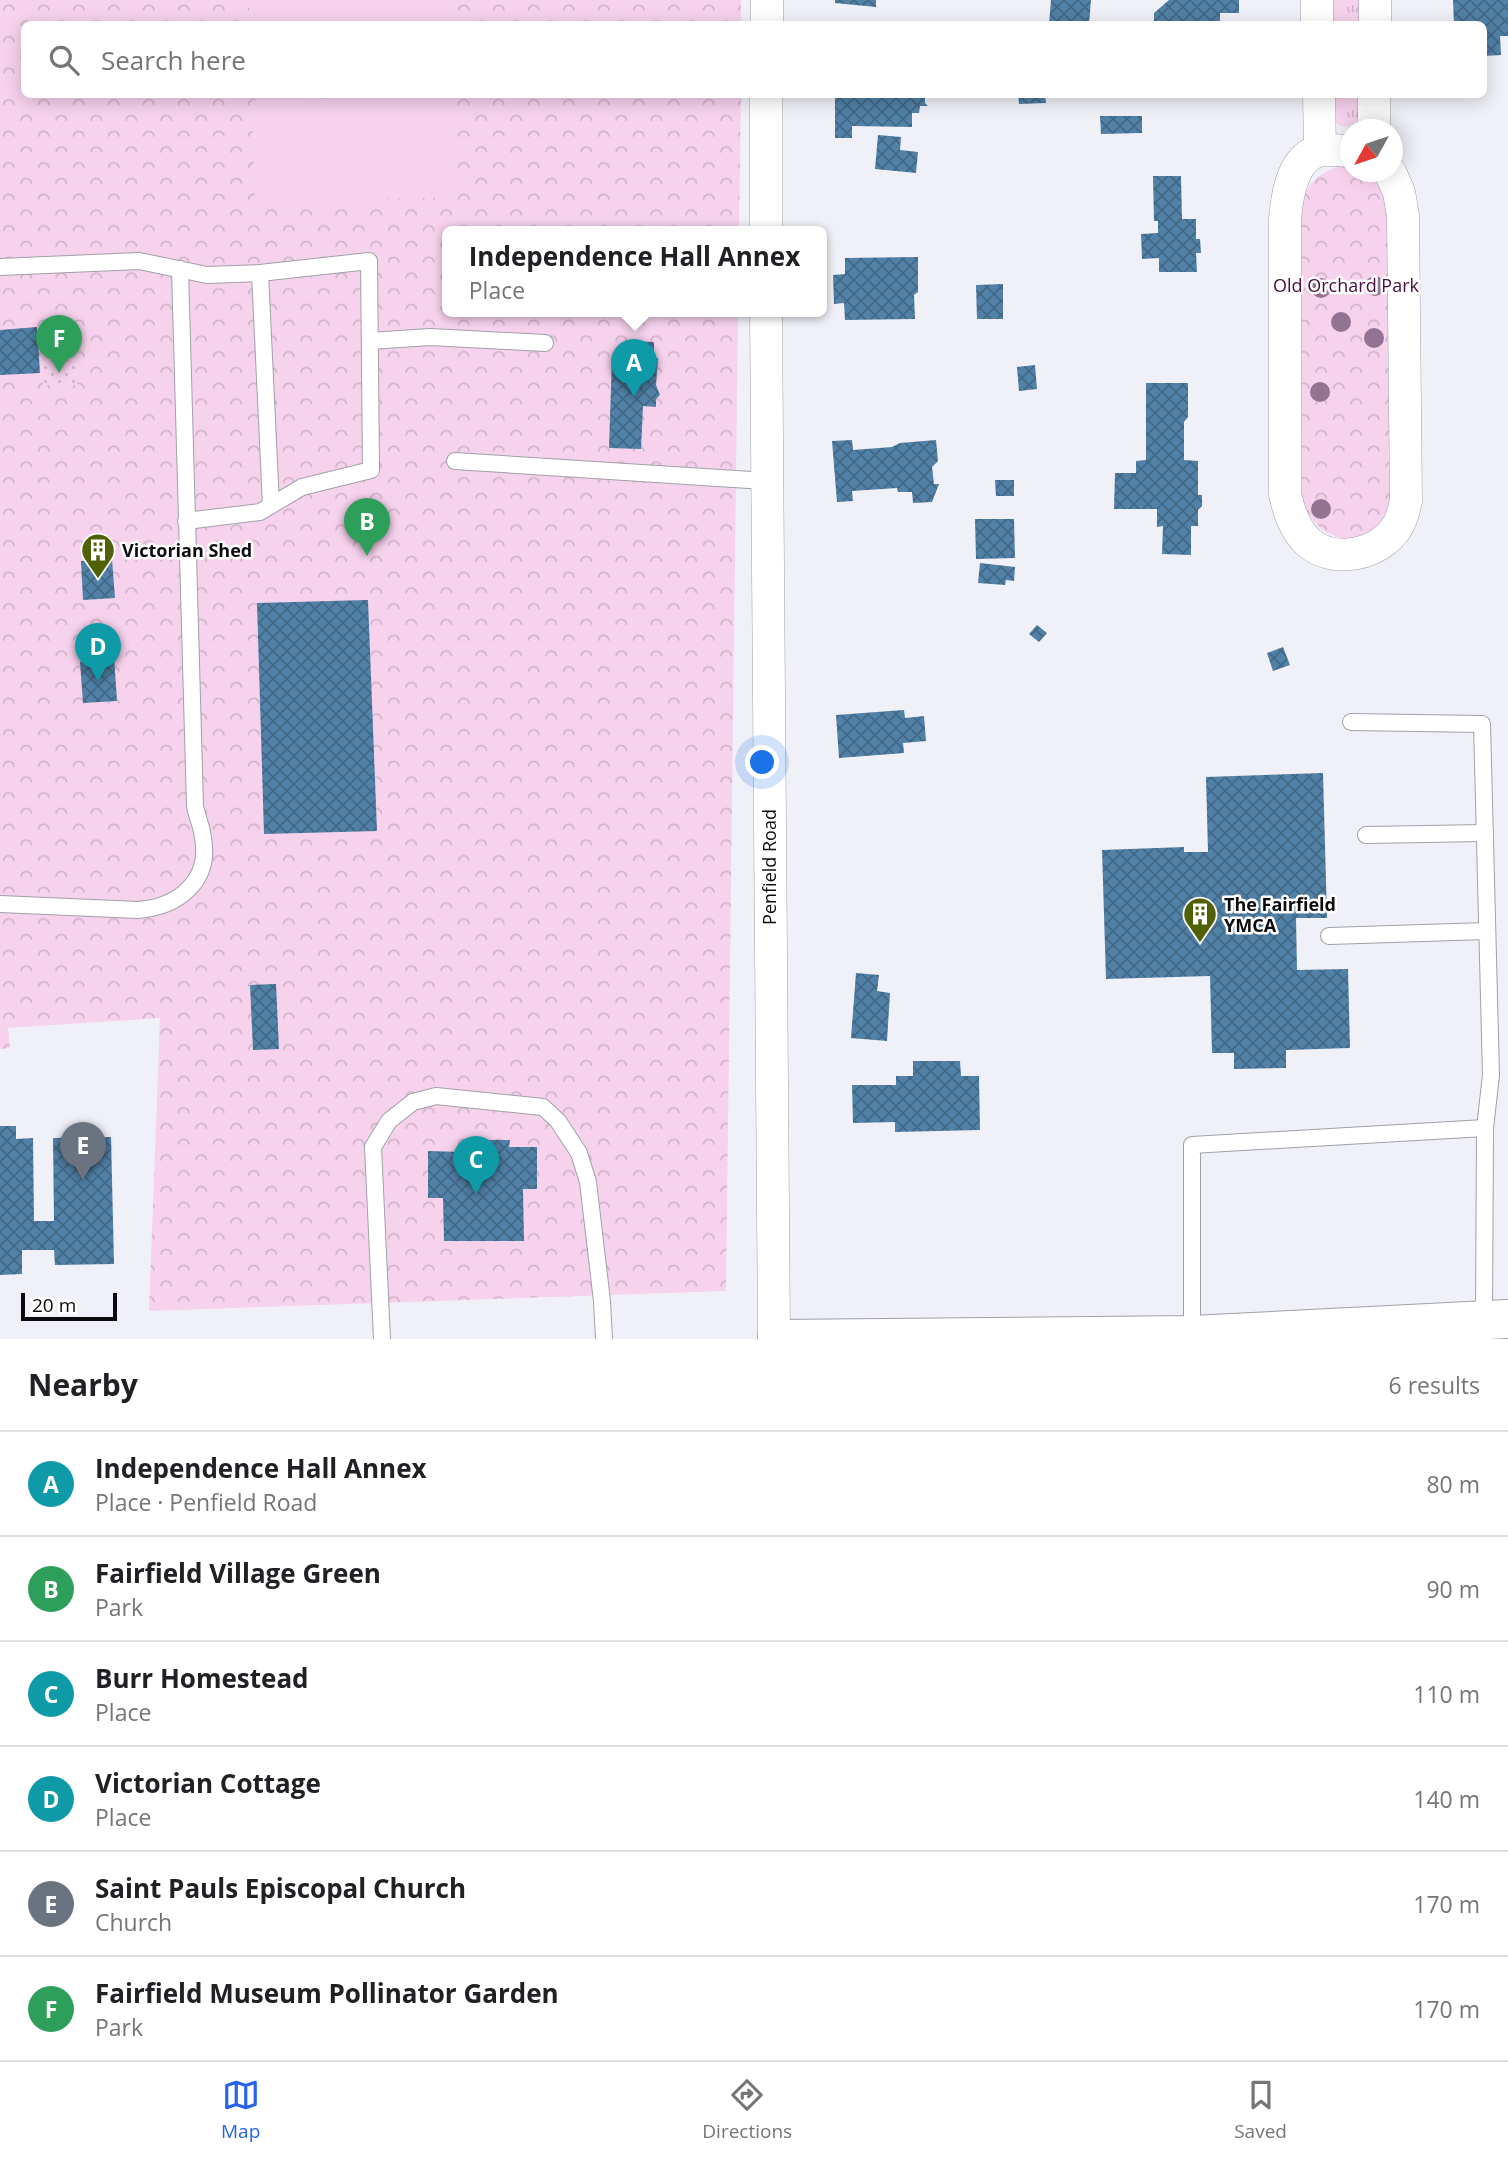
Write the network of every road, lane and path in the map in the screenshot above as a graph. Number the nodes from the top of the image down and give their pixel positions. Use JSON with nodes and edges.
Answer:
{"nodes":[{"id":1,"x":766,"y":0,"type":"edge"},
{"id":2,"x":1317,"y":0,"type":"edge"},
{"id":3,"x":1375,"y":0,"type":"edge"},
{"id":4,"x":766,"y":21,"type":"edge"},
{"id":5,"x":1318,"y":21,"type":"edge"},
{"id":6,"x":1375,"y":21,"type":"edge"},
{"id":7,"x":766,"y":98,"type":"edge"},
{"id":8,"x":1319,"y":98,"type":"edge"},
{"id":9,"x":1374,"y":98,"type":"edge"},
{"id":10,"x":1374,"y":119,"type":"edge"},
{"id":11,"x":1320,"y":150,"type":"junction"},
{"id":12,"x":1340,"y":150,"type":"edge"},
{"id":13,"x":1394,"y":182,"type":"edge"},
{"id":14,"x":766,"y":226,"type":"edge"},
{"id":15,"x":0,"y":267,"type":"edge"},
{"id":16,"x":180,"y":270,"type":"junction"},
{"id":17,"x":260,"y":273,"type":"junction"},
{"id":18,"x":766,"y":317,"type":"edge"},
{"id":19,"x":370,"y":341,"type":"junction"},
{"id":20,"x":545,"y":343,"type":"dead end"},
{"id":21,"x":456,"y":461,"type":"dead end"},
{"id":22,"x":766,"y":481,"type":"junction"},
{"id":23,"x":271,"y":505,"type":"junction"},
{"id":24,"x":186,"y":521,"type":"junction"},
{"id":25,"x":1351,"y":722,"type":"dead end"},
{"id":26,"x":1485,"y":833,"type":"junction"},
{"id":27,"x":1366,"y":835,"type":"dead end"},
{"id":28,"x":0,"y":904,"type":"edge"},
{"id":29,"x":1487,"y":931,"type":"junction"},
{"id":30,"x":1329,"y":936,"type":"dead end"},
{"id":31,"x":1485,"y":1128,"type":"junction"},
{"id":32,"x":1496,"y":1320,"type":"edge"},
{"id":33,"x":1192,"y":1335,"type":"junction"},
{"id":34,"x":1116,"y":1337,"type":"edge"},
{"id":35,"x":382,"y":1339,"type":"edge"},
{"id":36,"x":604,"y":1339,"type":"edge"},
{"id":37,"x":776,"y":1339,"type":"edge"}],
"edges":[{"from":1,"to":4,"type":"street"},
{"from":2,"to":5,"type":"street"},
{"from":3,"to":6,"type":"street"},
{"from":7,"to":14,"type":"street"},
{"from":8,"to":11,"type":"street"},
{"from":9,"to":10,"type":"street"},
{"from":11,"to":12,"type":"street"},
{"from":11,"to":13,"type":"street"},
{"from":15,"to":16,"type":"lane"},
{"from":16,"to":17,"type":"lane"},
{"from":16,"to":24,"type":"lane"},
{"from":17,"to":19,"type":"lane"},
{"from":17,"to":23,"type":"lane"},
{"from":18,"to":22,"type":"street","name":"Penfield Road"},
{"from":19,"to":20,"type":"lane"},
{"from":19,"to":23,"type":"lane"},
{"from":21,"to":22,"type":"lane"},
{"from":22,"to":37,"type":"street","name":"Penfield Road"},
{"from":23,"to":24,"type":"lane"},
{"from":24,"to":28,"type":"lane"},
{"from":25,"to":26,"type":"lane"},
{"from":26,"to":27,"type":"lane"},
{"from":26,"to":29,"type":"lane"},
{"from":29,"to":30,"type":"lane"},
{"from":29,"to":31,"type":"lane"},
{"from":31,"to":32,"type":"lane"},
{"from":31,"to":33,"type":"lane"},
{"from":32,"to":33,"type":"street"},
{"from":33,"to":34,"type":"street"},
{"from":34,"to":37,"type":"street"},
{"from":35,"to":36,"type":"lane"}]}
